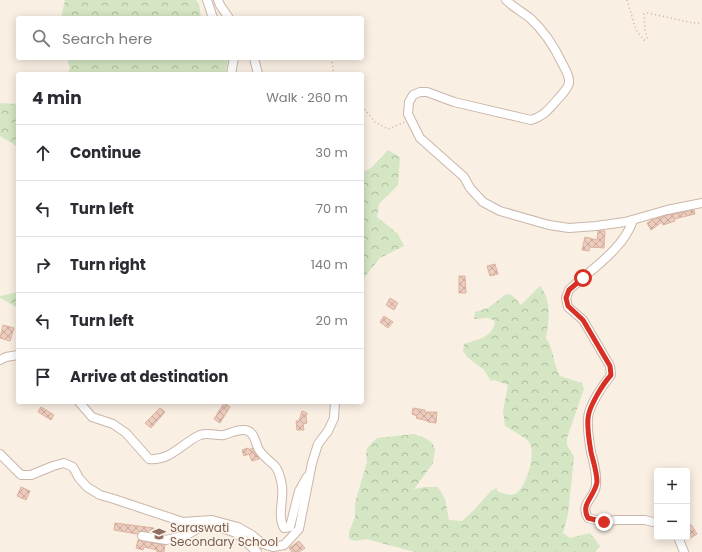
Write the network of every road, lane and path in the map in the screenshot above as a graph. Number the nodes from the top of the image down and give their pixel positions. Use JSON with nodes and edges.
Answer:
{"nodes":[{"id":1,"x":207,"y":0,"type":"edge"},
{"id":2,"x":218,"y":0,"type":"edge"},
{"id":3,"x":506,"y":0,"type":"edge"},
{"id":4,"x":627,"y":0,"type":"edge"},
{"id":5,"x":212,"y":16,"type":"edge"},
{"id":6,"x":228,"y":16,"type":"edge"},
{"id":7,"x":702,"y":23,"type":"edge"},
{"id":8,"x":234,"y":60,"type":"edge"},
{"id":9,"x":254,"y":60,"type":"edge"},
{"id":10,"x":332,"y":60,"type":"edge"},
{"id":11,"x":231,"y":72,"type":"edge"},
{"id":12,"x":258,"y":72,"type":"edge"},
{"id":13,"x":334,"y":72,"type":"edge"},
{"id":14,"x":364,"y":108,"type":"edge"},
{"id":15,"x":408,"y":114,"type":"junction"},
{"id":16,"x":702,"y":203,"type":"edge"},
{"id":17,"x":633,"y":220,"type":"junction"},
{"id":18,"x":16,"y":355,"type":"edge"},
{"id":19,"x":0,"y":360,"type":"edge"},
{"id":20,"x":81,"y":404,"type":"edge"},
{"id":21,"x":335,"y":404,"type":"edge"},
{"id":22,"x":0,"y":454,"type":"edge"},
{"id":23,"x":310,"y":474,"type":"junction"},
{"id":24,"x":209,"y":521,"type":"junction"},
{"id":25,"x":654,"y":522,"type":"edge"},
{"id":26,"x":142,"y":536,"type":"dead end"},
{"id":27,"x":679,"y":540,"type":"edge"},
{"id":28,"x":256,"y":552,"type":"edge"},
{"id":29,"x":684,"y":552,"type":"edge"}],
"edges":[{"from":1,"to":5,"type":"street"},
{"from":2,"to":6,"type":"street"},
{"from":3,"to":15,"type":"street"},
{"from":4,"to":7,"type":"path"},
{"from":8,"to":11,"type":"street"},
{"from":9,"to":12,"type":"street"},
{"from":10,"to":13,"type":"path"},
{"from":14,"to":15,"type":"path"},
{"from":15,"to":17,"type":"street"},
{"from":16,"to":17,"type":"street"},
{"from":17,"to":25,"type":"street"},
{"from":18,"to":19,"type":"street"},
{"from":20,"to":23,"type":"street"},
{"from":21,"to":23,"type":"street"},
{"from":22,"to":24,"type":"street"},
{"from":23,"to":24,"type":"street"},
{"from":24,"to":26,"type":"street"},
{"from":24,"to":28,"type":"street"},
{"from":27,"to":29,"type":"street"}]}
